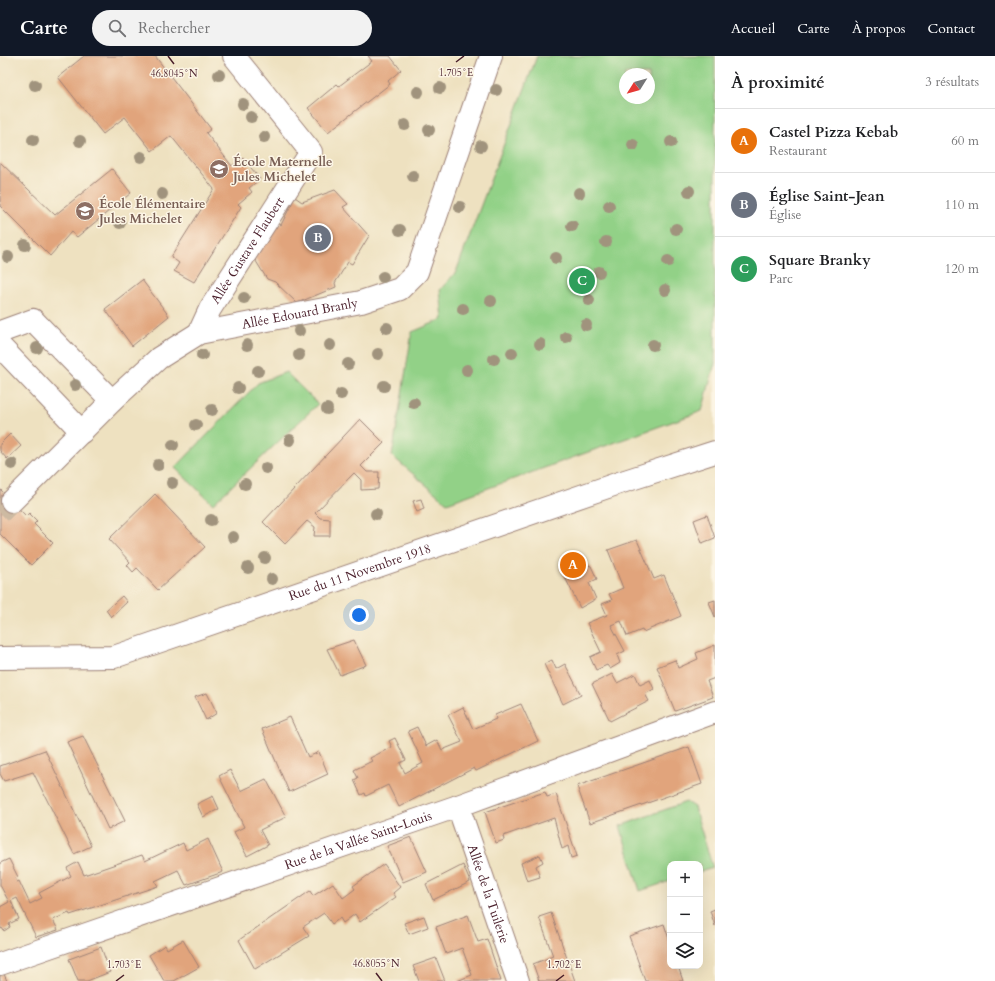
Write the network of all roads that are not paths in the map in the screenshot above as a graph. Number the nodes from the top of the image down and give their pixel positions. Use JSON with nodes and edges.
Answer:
{"nodes":[{"id":1,"x":234,"y":56,"type":"edge"},
{"id":2,"x":490,"y":56,"type":"edge"},
{"id":3,"x":0,"y":332,"type":"edge"},
{"id":4,"x":199,"y":333,"type":"junction"},
{"id":5,"x":0,"y":346,"type":"edge"},
{"id":6,"x":112,"y":401,"type":"junction"},
{"id":7,"x":82,"y":432,"type":"junction"},
{"id":8,"x":715,"y":452,"type":"edge"},
{"id":9,"x":12,"y":501,"type":"tunnel mouth"},
{"id":10,"x":0,"y":658,"type":"edge"},
{"id":11,"x":715,"y":712,"type":"edge"},
{"id":12,"x":458,"y":806,"type":"junction"},
{"id":13,"x":0,"y":964,"type":"edge"},
{"id":14,"x":518,"y":981,"type":"edge"}],
"edges":[{"from":1,"to":4,"type":"street","name":"Allée Gustave Flaubert"},
{"from":2,"to":4,"type":"street","name":"Allée Edouard Branly"},
{"from":3,"to":6,"type":"street"},
{"from":4,"to":6,"type":"street","name":"Allée Edouard Branly"},
{"from":5,"to":7,"type":"street"},
{"from":6,"to":7,"type":"street","name":"Allée Edouard Branly"},
{"from":7,"to":9,"type":"street","name":"Allée Edouard Branly"},
{"from":8,"to":10,"type":"street","name":"Rue du 11 Novembre 1918"},
{"from":11,"to":12,"type":"street","name":"Rue de la Vallée Saint-Louis"},
{"from":12,"to":13,"type":"street","name":"Rue de la Vallée Saint-Louis"},
{"from":12,"to":14,"type":"street","name":"Allée de la Tuilerie"}]}
